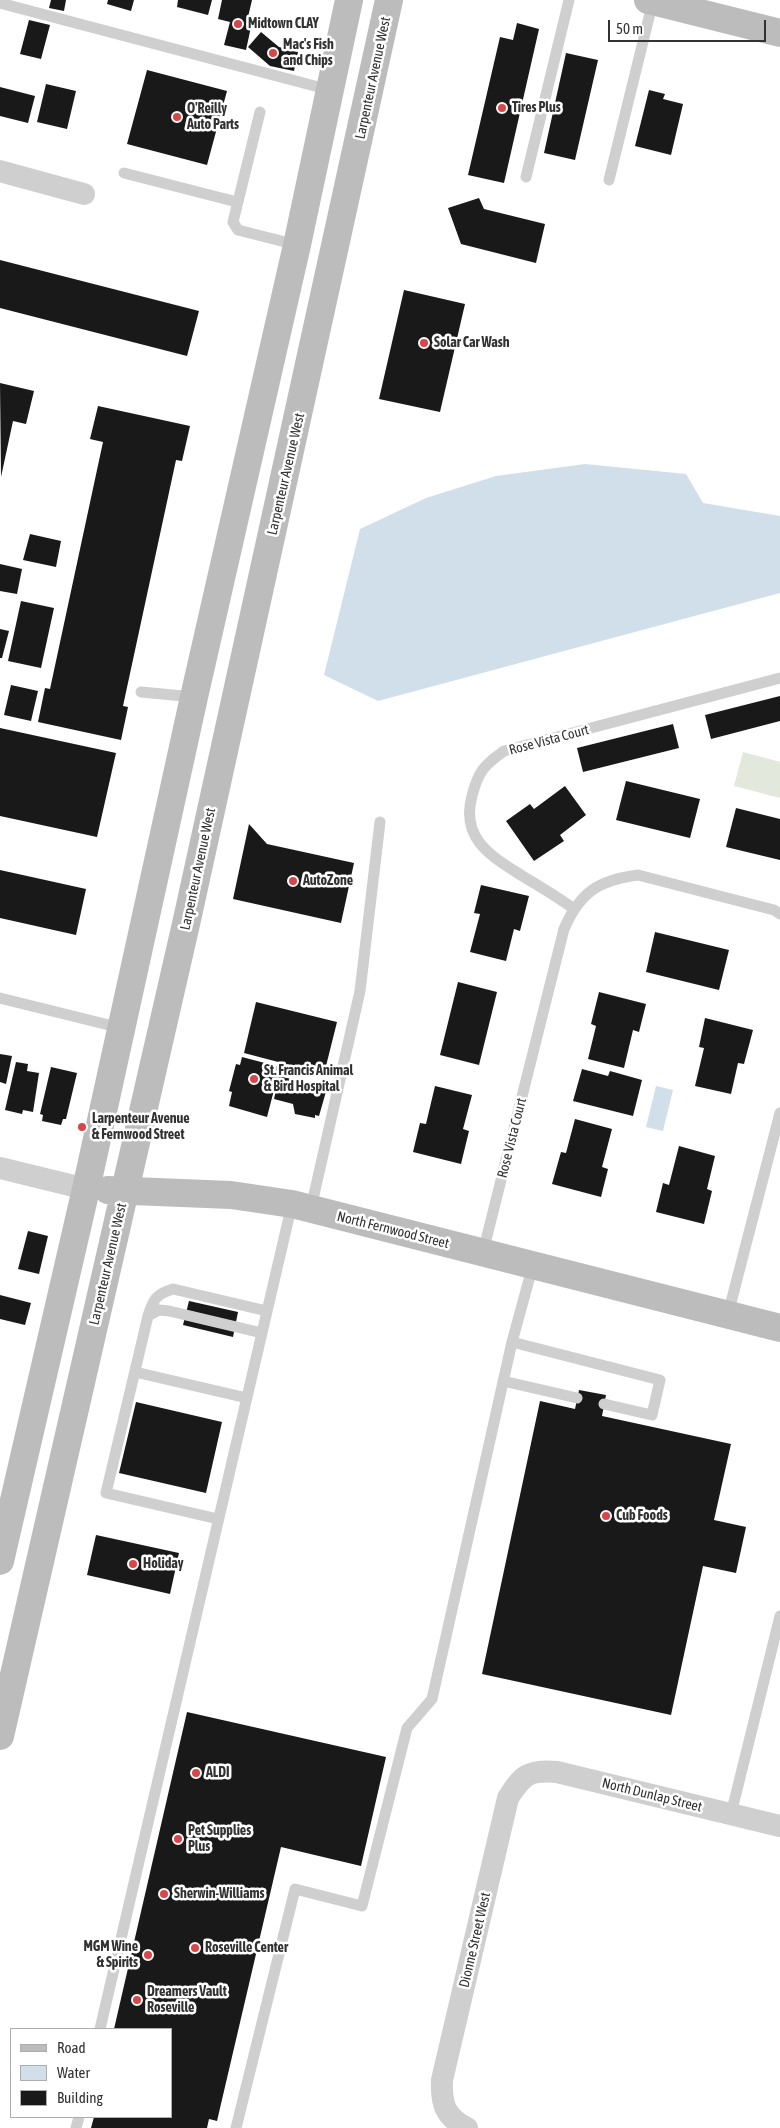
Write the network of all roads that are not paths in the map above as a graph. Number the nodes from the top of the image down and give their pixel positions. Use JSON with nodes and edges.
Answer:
{"nodes":[{"id":1,"x":349,"y":0,"type":"edge"},
{"id":2,"x":390,"y":0,"type":"edge"},
{"id":3,"x":568,"y":0,"type":"edge"},
{"id":4,"x":651,"y":1,"type":"edge"},
{"id":5,"x":0,"y":3,"type":"edge"},
{"id":6,"x":780,"y":33,"type":"edge"},
{"id":7,"x":330,"y":90,"type":"junction"},
{"id":8,"x":260,"y":112,"type":"dead end"},
{"id":9,"x":0,"y":172,"type":"edge"},
{"id":10,"x":124,"y":173,"type":"dead end"},
{"id":11,"x":526,"y":177,"type":"dead end"},
{"id":12,"x":609,"y":180,"type":"dead end"},
{"id":13,"x":84,"y":194,"type":"dead end"},
{"id":14,"x":237,"y":202,"type":"junction"},
{"id":15,"x":297,"y":245,"type":"junction"},
{"id":16,"x":780,"y":678,"type":"edge"},
{"id":17,"x":141,"y":692,"type":"dead end"},
{"id":18,"x":194,"y":697,"type":"junction"},
{"id":19,"x":380,"y":822,"type":"dead end"},
{"id":20,"x":573,"y":908,"type":"junction"},
{"id":21,"x":780,"y":914,"type":"edge"},
{"id":22,"x":0,"y":998,"type":"edge"},
{"id":23,"x":121,"y":1028,"type":"junction"},
{"id":24,"x":780,"y":1113,"type":"edge"},
{"id":25,"x":0,"y":1168,"type":"edge"},
{"id":26,"x":86,"y":1188,"type":"junction"},
{"id":27,"x":125,"y":1192,"type":"junction"},
{"id":28,"x":302,"y":1206,"type":"junction"},
{"id":29,"x":483,"y":1252,"type":"junction"},
{"id":30,"x":533,"y":1265,"type":"junction"},
{"id":31,"x":267,"y":1311,"type":"junction"},
{"id":32,"x":728,"y":1314,"type":"junction"},
{"id":33,"x":148,"y":1316,"type":"junction"},
{"id":34,"x":780,"y":1328,"type":"edge"},
{"id":35,"x":262,"y":1333,"type":"junction"},
{"id":36,"x":512,"y":1342,"type":"junction"},
{"id":37,"x":135,"y":1372,"type":"junction"},
{"id":38,"x":503,"y":1381,"type":"junction"},
{"id":39,"x":247,"y":1398,"type":"junction"},
{"id":40,"x":577,"y":1398,"type":"dead end"},
{"id":41,"x":604,"y":1404,"type":"dead end"},
{"id":42,"x":218,"y":1520,"type":"junction"},
{"id":43,"x":0,"y":1561,"type":"edge"},
{"id":44,"x":780,"y":1616,"type":"edge"},
{"id":45,"x":0,"y":1736,"type":"edge"},
{"id":46,"x":524,"y":1775,"type":"joint"},
{"id":47,"x":731,"y":1814,"type":"junction"},
{"id":48,"x":780,"y":1826,"type":"edge"},
{"id":49,"x":100,"y":2028,"type":"edge"},
{"id":50,"x":236,"y":2128,"type":"edge"},
{"id":51,"x":467,"y":2128,"type":"edge"}],
"edges":[{"from":1,"to":7,"type":"main road"},
{"from":2,"to":27,"type":"main road","name":"Larpenteur Avenue West"},
{"from":3,"to":11,"type":"lane"},
{"from":4,"to":6,"type":"main road"},
{"from":4,"to":12,"type":"lane"},
{"from":5,"to":7,"type":"lane"},
{"from":7,"to":15,"type":"main road"},
{"from":8,"to":14,"type":"lane"},
{"from":9,"to":13,"type":"street"},
{"from":10,"to":14,"type":"lane"},
{"from":14,"to":15,"type":"lane"},
{"from":15,"to":18,"type":"main road"},
{"from":16,"to":20,"type":"lane","name":"Rose Vista Court"},
{"from":17,"to":18,"type":"lane"},
{"from":18,"to":23,"type":"main road"},
{"from":19,"to":28,"type":"lane"},
{"from":20,"to":21,"type":"lane","name":"Rose Vista Court"},
{"from":20,"to":29,"type":"lane","name":"Rose Vista Court"},
{"from":22,"to":23,"type":"lane"},
{"from":23,"to":26,"type":"main road"},
{"from":24,"to":32,"type":"lane"},
{"from":25,"to":26,"type":"street","name":"North Fernwood Street"},
{"from":26,"to":27,"type":"main road","name":"North Fernwood Street"},
{"from":26,"to":43,"type":"main road"},
{"from":27,"to":28,"type":"main road","name":"North Fernwood Street"},
{"from":27,"to":45,"type":"main road","name":"Larpenteur Avenue West"},
{"from":28,"to":29,"type":"main road","name":"North Fernwood Street"},
{"from":28,"to":31,"type":"lane"},
{"from":29,"to":30,"type":"main road","name":"North Fernwood Street"},
{"from":30,"to":32,"type":"main road","name":"North Fernwood Street"},
{"from":30,"to":36,"type":"lane"},
{"from":31,"to":33,"type":"lane"},
{"from":31,"to":35,"type":"lane"},
{"from":32,"to":34,"type":"main road","name":"North Fernwood Street"},
{"from":33,"to":35,"type":"lane"},
{"from":33,"to":37,"type":"lane"},
{"from":35,"to":39,"type":"lane"},
{"from":36,"to":38,"type":"lane"},
{"from":36,"to":41,"type":"lane"},
{"from":37,"to":39,"type":"lane"},
{"from":37,"to":42,"type":"lane"},
{"from":38,"to":40,"type":"lane"},
{"from":38,"to":50,"type":"lane"},
{"from":39,"to":42,"type":"lane"},
{"from":42,"to":49,"type":"lane"},
{"from":44,"to":47,"type":"lane"},
{"from":46,"to":47,"type":"street","name":"North Dunlap Street"},
{"from":46,"to":51,"type":"street","name":"Dionne Street West"},
{"from":47,"to":48,"type":"street","name":"North Dunlap Street"}]}
